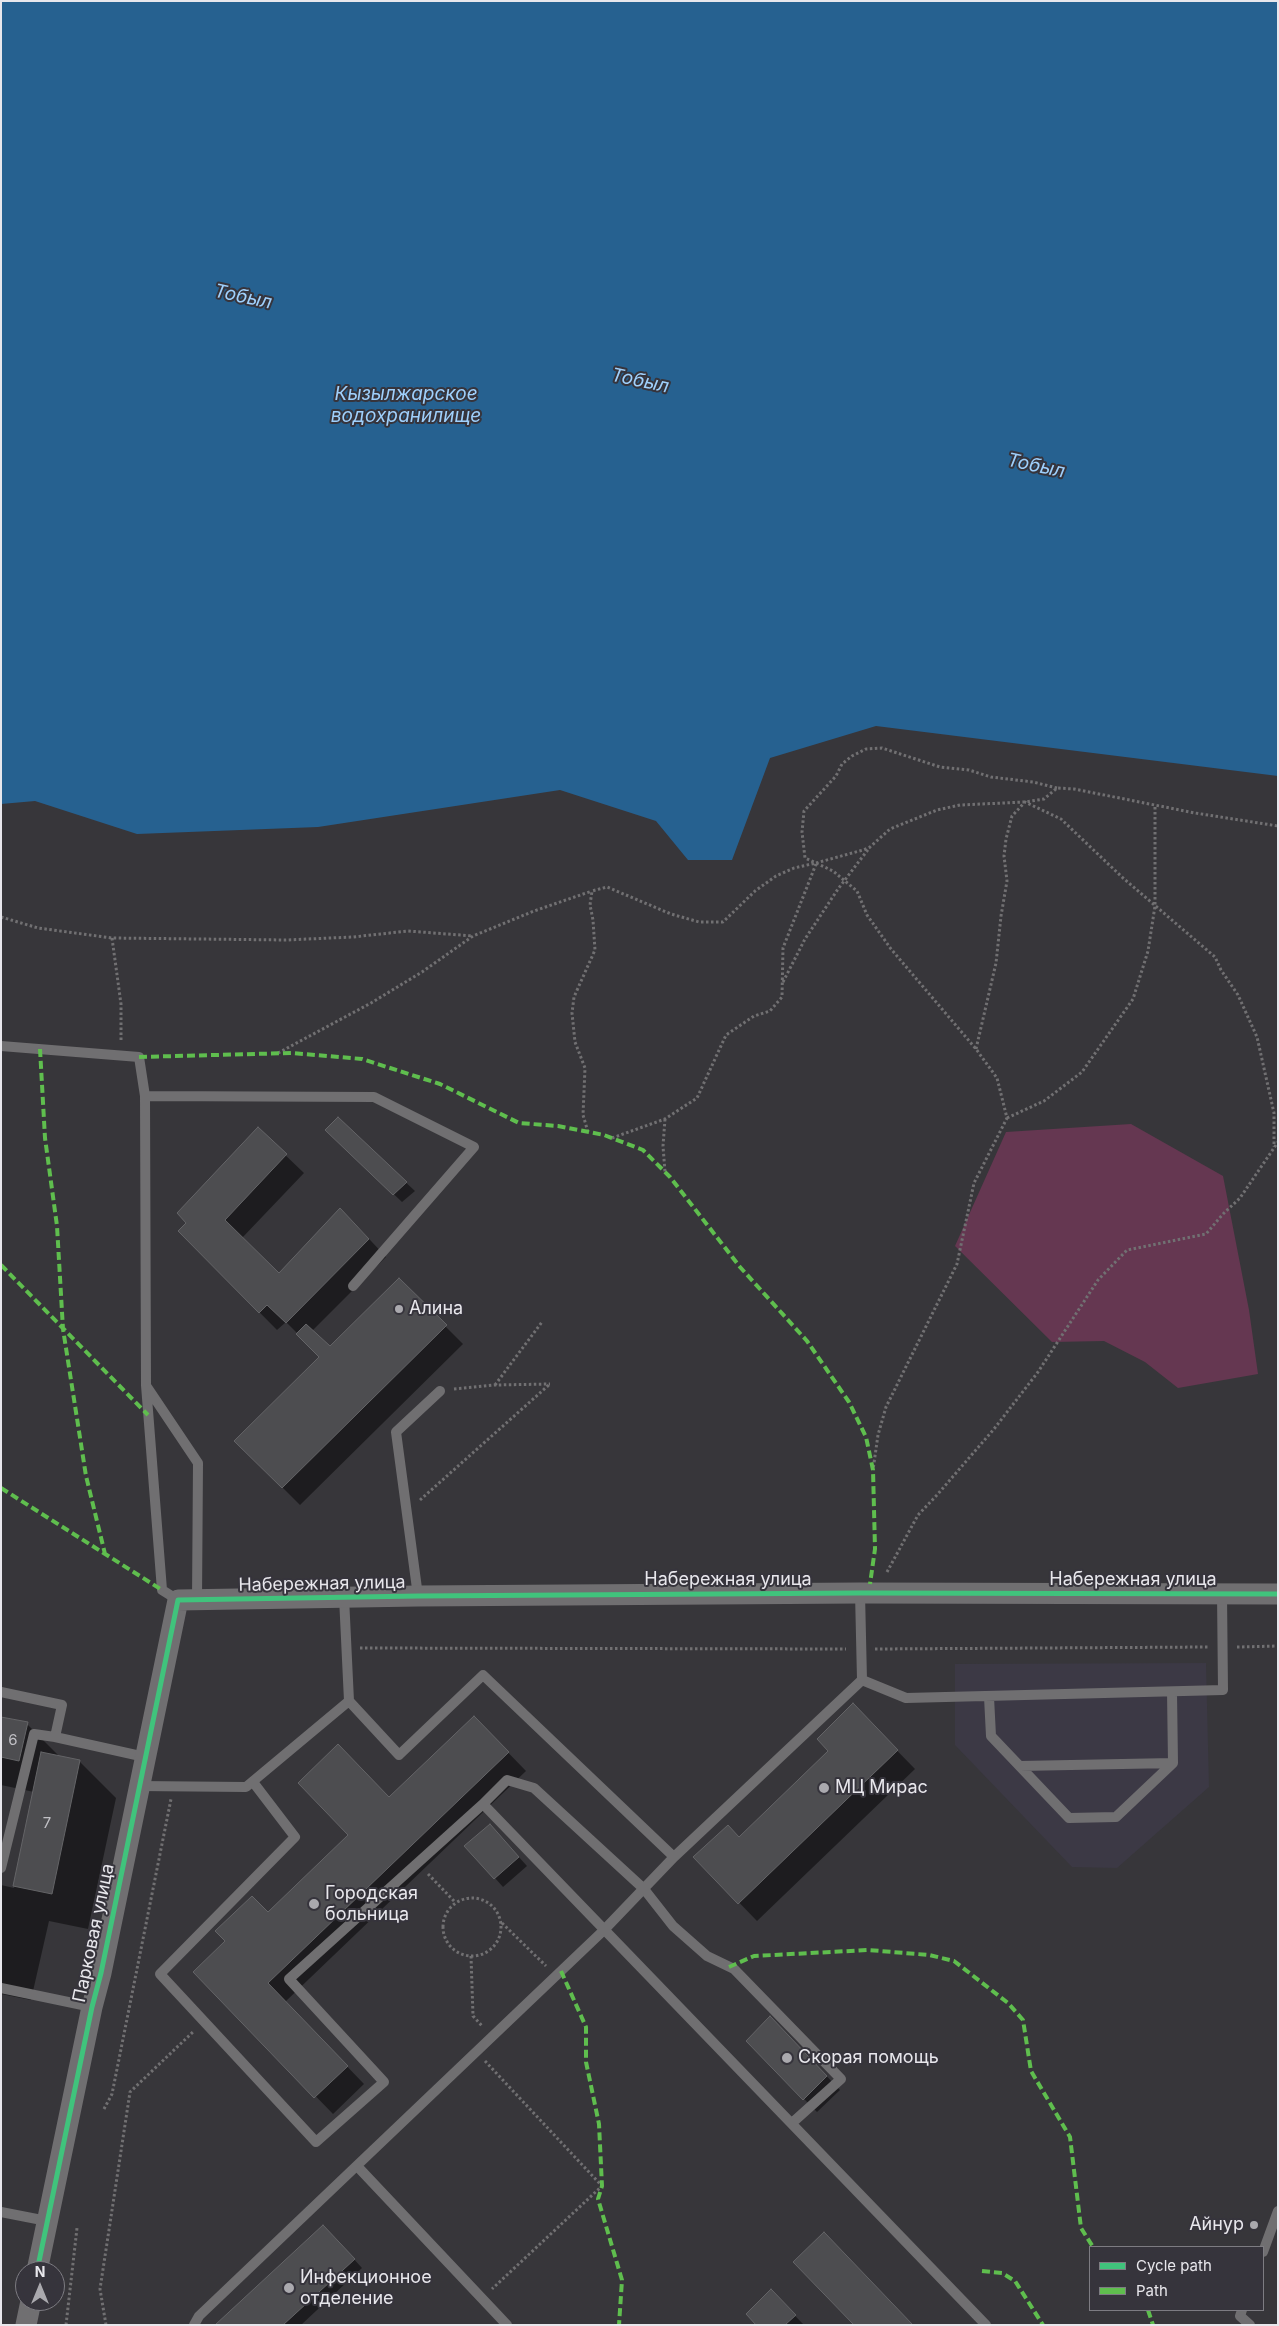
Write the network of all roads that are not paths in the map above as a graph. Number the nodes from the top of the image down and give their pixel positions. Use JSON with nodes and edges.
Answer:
{"nodes":[{"id":1,"x":1,"y":1046,"type":"edge"},
{"id":2,"x":144,"y":1096,"type":"junction"},
{"id":3,"x":353,"y":1286,"type":"dead end"},
{"id":4,"x":146,"y":1385,"type":"junction"},
{"id":5,"x":440,"y":1391,"type":"road end"},
{"id":6,"x":860,"y":1593,"type":"junction"},
{"id":7,"x":1222,"y":1594,"type":"junction"},
{"id":8,"x":1278,"y":1594,"type":"edge"},
{"id":9,"x":418,"y":1596,"type":"junction"},
{"id":10,"x":344,"y":1597,"type":"junction"},
{"id":11,"x":187,"y":1600,"type":"junction"},
{"id":12,"x":862,"y":1680,"type":"junction"},
{"id":13,"x":1,"y":1692,"type":"edge"},
{"id":14,"x":1172,"y":1692,"type":"junction"},
{"id":15,"x":989,"y":1697,"type":"junction"},
{"id":16,"x":348,"y":1701,"type":"junction"},
{"id":17,"x":55,"y":1737,"type":"junction"},
{"id":18,"x":144,"y":1757,"type":"junction"},
{"id":19,"x":1173,"y":1764,"type":"junction"},
{"id":20,"x":1020,"y":1766,"type":"junction"},
{"id":21,"x":253,"y":1782,"type":"junction"},
{"id":22,"x":138,"y":1786,"type":"junction"},
{"id":23,"x":483,"y":1804,"type":"junction"},
{"id":24,"x":674,"y":1857,"type":"junction"},
{"id":25,"x":1,"y":1868,"type":"edge"},
{"id":26,"x":644,"y":1889,"type":"junction"},
{"id":27,"x":604,"y":1930,"type":"junction"},
{"id":28,"x":1,"y":1988,"type":"edge"},
{"id":29,"x":92,"y":2008,"type":"junction"},
{"id":30,"x":792,"y":2123,"type":"junction"},
{"id":31,"x":357,"y":2166,"type":"junction"},
{"id":32,"x":1,"y":2212,"type":"edge"},
{"id":33,"x":1278,"y":2212,"type":"edge"},
{"id":34,"x":48,"y":2221,"type":"junction"},
{"id":35,"x":1264,"y":2249,"type":"edge"},
{"id":36,"x":39,"y":2261,"type":"edge"},
{"id":37,"x":29,"y":2311,"type":"edge"},
{"id":38,"x":1242,"y":2311,"type":"edge"},
{"id":39,"x":26,"y":2325,"type":"edge"},
{"id":40,"x":194,"y":2325,"type":"edge"},
{"id":41,"x":507,"y":2325,"type":"edge"},
{"id":42,"x":986,"y":2325,"type":"edge"},
{"id":43,"x":1250,"y":2325,"type":"edge"}],
"edges":[{"from":1,"to":2,"type":"lane"},
{"from":2,"to":3,"type":"lane"},
{"from":2,"to":4,"type":"lane"},
{"from":4,"to":11,"type":"lane"},
{"from":4,"to":11,"type":"lane"},
{"from":5,"to":9,"type":"lane"},
{"from":6,"to":7,"type":"street","name":"Набережная улица"},
{"from":6,"to":9,"type":"street","name":"Набережная улица"},
{"from":6,"to":12,"type":"lane"},
{"from":7,"to":8,"type":"street","name":"Набережная улица"},
{"from":7,"to":14,"type":"lane"},
{"from":9,"to":10,"type":"street","name":"Набережная улица"},
{"from":10,"to":11,"type":"street","name":"Набережная улица"},
{"from":10,"to":16,"type":"lane"},
{"from":11,"to":18,"type":"street","name":"Парковая улица"},
{"from":12,"to":15,"type":"lane"},
{"from":12,"to":24,"type":"lane"},
{"from":13,"to":17,"type":"lane"},
{"from":14,"to":15,"type":"lane"},
{"from":14,"to":19,"type":"lane"},
{"from":15,"to":20,"type":"lane"},
{"from":16,"to":21,"type":"lane"},
{"from":16,"to":24,"type":"lane"},
{"from":17,"to":18,"type":"lane"},
{"from":17,"to":25,"type":"lane"},
{"from":18,"to":22,"type":"street","name":"Парковая улица"},
{"from":19,"to":20,"type":"lane"},
{"from":19,"to":20,"type":"lane"},
{"from":21,"to":22,"type":"lane"},
{"from":21,"to":23,"type":"lane"},
{"from":22,"to":29,"type":"street","name":"Парковая улица"},
{"from":23,"to":26,"type":"lane"},
{"from":23,"to":27,"type":"lane"},
{"from":24,"to":26,"type":"lane"},
{"from":26,"to":27,"type":"lane"},
{"from":26,"to":30,"type":"lane"},
{"from":27,"to":30,"type":"lane"},
{"from":27,"to":31,"type":"lane"},
{"from":28,"to":29,"type":"lane"},
{"from":29,"to":34,"type":"street","name":"Парковая улица"},
{"from":30,"to":42,"type":"lane"},
{"from":31,"to":40,"type":"lane"},
{"from":31,"to":41,"type":"lane"},
{"from":32,"to":34,"type":"lane"},
{"from":33,"to":35,"type":"lane"},
{"from":34,"to":36,"type":"street","name":"Парковая улица"},
{"from":37,"to":39,"type":"street"},
{"from":38,"to":43,"type":"lane"}]}
